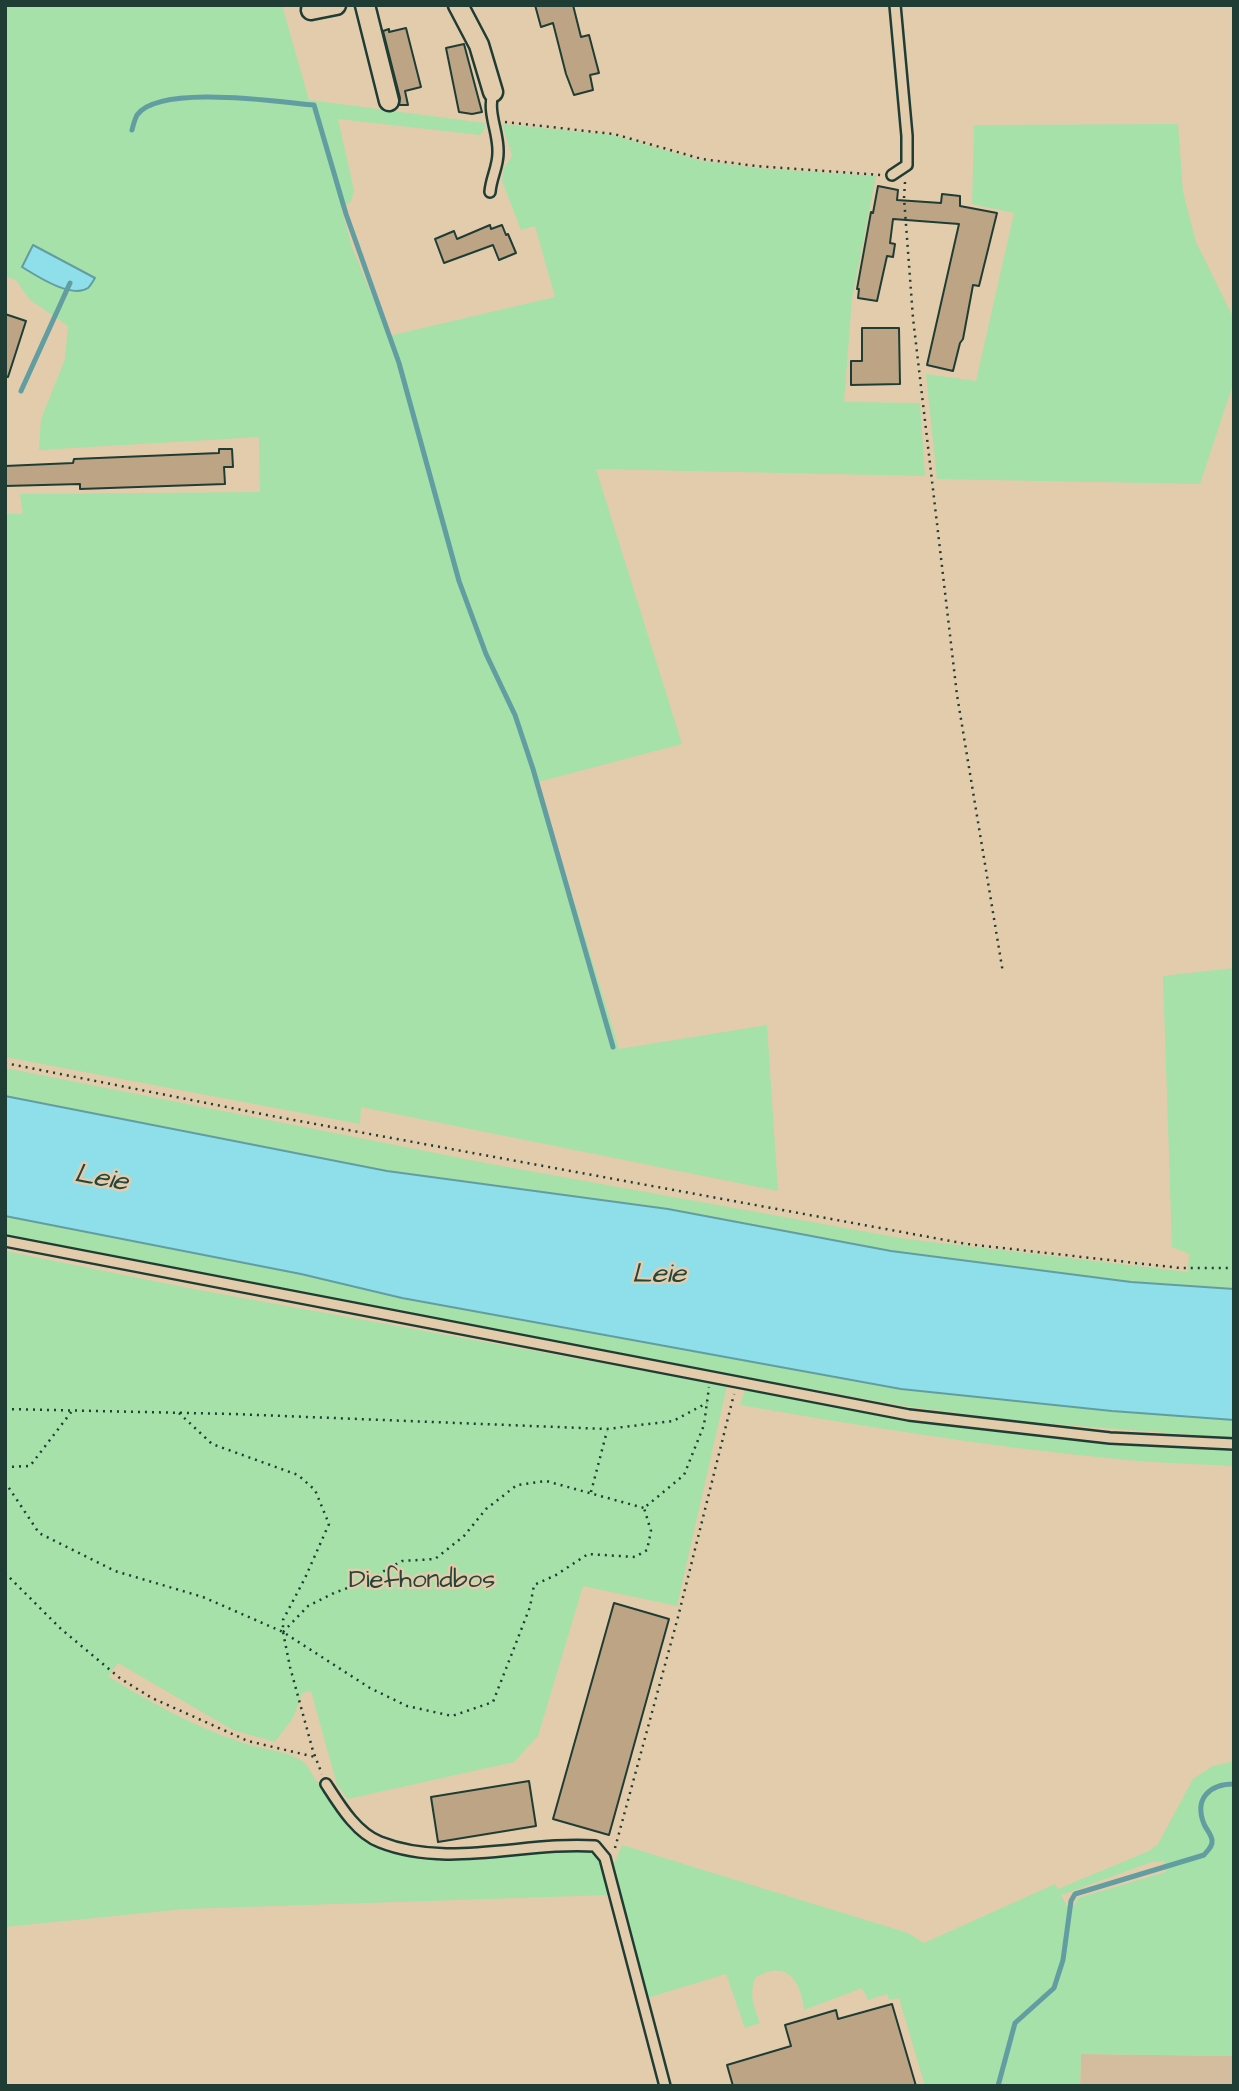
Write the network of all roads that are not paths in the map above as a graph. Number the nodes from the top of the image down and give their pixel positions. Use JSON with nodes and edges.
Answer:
{"nodes":[{"id":1,"x":336,"y":5,"type":"edge"},
{"id":2,"x":365,"y":5,"type":"edge"},
{"id":3,"x":458,"y":5,"type":"edge"},
{"id":4,"x":895,"y":5,"type":"edge"},
{"id":5,"x":311,"y":10,"type":"dead end"},
{"id":6,"x":492,"y":92,"type":"joint"},
{"id":7,"x":389,"y":101,"type":"dead end"},
{"id":8,"x":892,"y":175,"type":"road end"},
{"id":9,"x":490,"y":192,"type":"dead end"},
{"id":10,"x":5,"y":1241,"type":"edge"},
{"id":11,"x":1234,"y":1444,"type":"edge"},
{"id":12,"x":326,"y":1784,"type":"road end"},
{"id":13,"x":665,"y":2086,"type":"edge"}],
"edges":[{"from":1,"to":5,"type":"street"},
{"from":2,"to":7,"type":"street"},
{"from":3,"to":6,"type":"street"},
{"from":4,"to":8,"type":"lane"},
{"from":6,"to":9,"type":"lane"},
{"from":10,"to":11,"type":"lane"},
{"from":12,"to":13,"type":"lane"}]}
